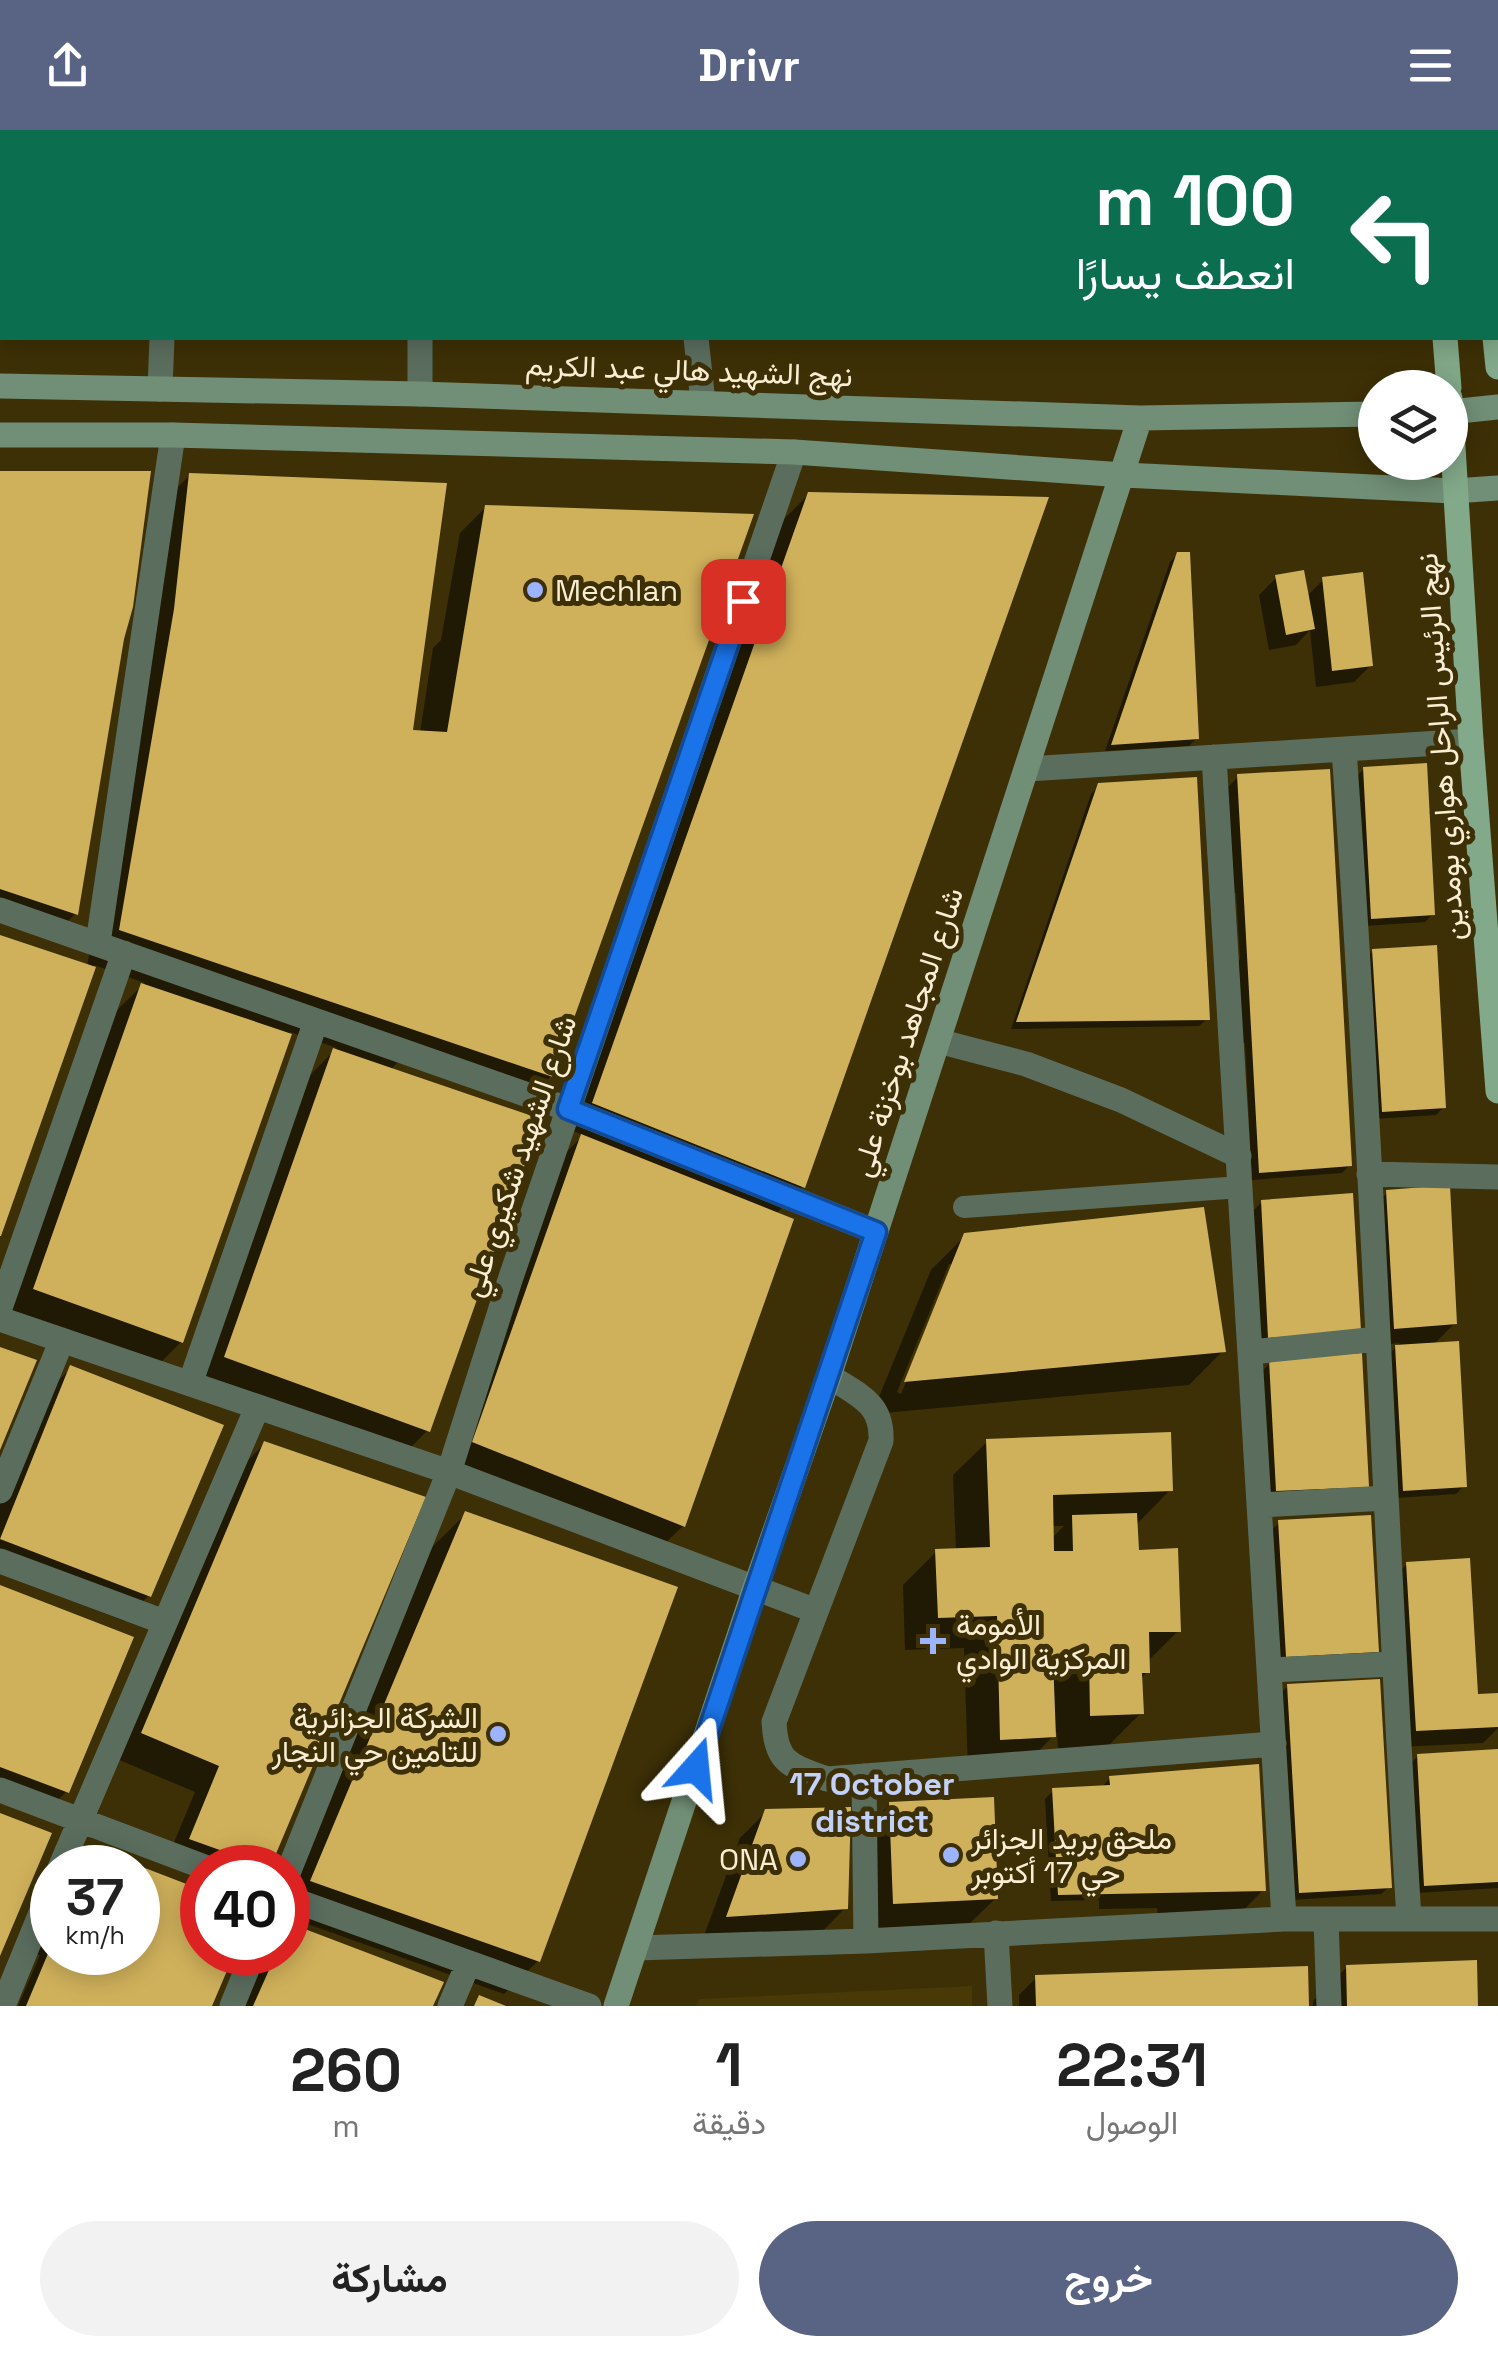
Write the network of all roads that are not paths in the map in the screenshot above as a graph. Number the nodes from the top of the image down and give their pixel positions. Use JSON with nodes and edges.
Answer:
{"nodes":[{"id":1,"x":162,"y":340,"type":"edge"},
{"id":2,"x":420,"y":340,"type":"edge"},
{"id":3,"x":696,"y":340,"type":"edge"},
{"id":4,"x":1445,"y":340,"type":"edge"},
{"id":5,"x":1495,"y":340,"type":"edge"},
{"id":6,"x":1498,"y":368,"type":"edge"},
{"id":7,"x":1448,"y":370,"type":"edge"},
{"id":8,"x":0,"y":386,"type":"edge"},
{"id":9,"x":160,"y":390,"type":"junction"},
{"id":10,"x":420,"y":394,"type":"junction"},
{"id":11,"x":703,"y":402,"type":"junction"},
{"id":12,"x":1498,"y":407,"type":"edge"},
{"id":13,"x":1468,"y":410,"type":"edge"},
{"id":14,"x":1358,"y":414,"type":"edge"},
{"id":15,"x":1140,"y":418,"type":"junction"},
{"id":16,"x":0,"y":435,"type":"edge"},
{"id":17,"x":173,"y":435,"type":"junction"},
{"id":18,"x":794,"y":452,"type":"junction"},
{"id":19,"x":1124,"y":475,"type":"junction"},
{"id":20,"x":1454,"y":480,"type":"edge"},
{"id":21,"x":1498,"y":488,"type":"edge"},
{"id":22,"x":1454,"y":491,"type":"junction"},
{"id":23,"x":1470,"y":741,"type":"junction"},
{"id":24,"x":1344,"y":750,"type":"junction"},
{"id":25,"x":1214,"y":757,"type":"junction"},
{"id":26,"x":1028,"y":768,"type":"junction"},
{"id":27,"x":0,"y":910,"type":"edge"},
{"id":28,"x":98,"y":943,"type":"junction"},
{"id":29,"x":124,"y":952,"type":"junction"},
{"id":30,"x":316,"y":1021,"type":"junction"},
{"id":31,"x":938,"y":1041,"type":"junction"},
{"id":32,"x":1498,"y":1091,"type":"edge"},
{"id":33,"x":568,"y":1109,"type":"junction"},
{"id":34,"x":1239,"y":1156,"type":"junction"},
{"id":35,"x":1368,"y":1174,"type":"junction"},
{"id":36,"x":1498,"y":1177,"type":"edge"},
{"id":37,"x":1241,"y":1187,"type":"junction"},
{"id":38,"x":964,"y":1207,"type":"dead end"},
{"id":39,"x":876,"y":1232,"type":"junction"},
{"id":40,"x":0,"y":1308,"type":"edge"},
{"id":41,"x":0,"y":1319,"type":"edge"},
{"id":42,"x":1378,"y":1339,"type":"junction"},
{"id":43,"x":62,"y":1340,"type":"junction"},
{"id":44,"x":1252,"y":1352,"type":"junction"},
{"id":45,"x":830,"y":1376,"type":"junction"},
{"id":46,"x":190,"y":1384,"type":"junction"},
{"id":47,"x":257,"y":1408,"type":"junction"},
{"id":48,"x":449,"y":1472,"type":"junction"},
{"id":49,"x":0,"y":1492,"type":"edge"},
{"id":50,"x":1386,"y":1498,"type":"junction"},
{"id":51,"x":1261,"y":1505,"type":"junction"},
{"id":52,"x":0,"y":1560,"type":"edge"},
{"id":53,"x":755,"y":1588,"type":"junction"},
{"id":54,"x":816,"y":1611,"type":"junction"},
{"id":55,"x":164,"y":1622,"type":"junction"},
{"id":56,"x":1392,"y":1664,"type":"junction"},
{"id":57,"x":1270,"y":1670,"type":"junction"},
{"id":58,"x":1274,"y":1744,"type":"junction"},
{"id":59,"x":864,"y":1776,"type":"junction"},
{"id":60,"x":0,"y":1790,"type":"edge"},
{"id":61,"x":80,"y":1819,"type":"junction"},
{"id":62,"x":69,"y":1845,"type":"edge"},
{"id":63,"x":299,"y":1845,"type":"edge"},
{"id":64,"x":180,"y":1858,"type":"edge"},
{"id":65,"x":310,"y":1906,"type":"edge"},
{"id":66,"x":1284,"y":1918,"type":"junction"},
{"id":67,"x":1326,"y":1918,"type":"junction"},
{"id":68,"x":1408,"y":1919,"type":"junction"},
{"id":69,"x":1498,"y":1919,"type":"edge"},
{"id":70,"x":996,"y":1933,"type":"junction"},
{"id":71,"x":30,"y":1940,"type":"edge"},
{"id":72,"x":866,"y":1941,"type":"junction"},
{"id":73,"x":636,"y":1948,"type":"junction"},
{"id":74,"x":468,"y":1964,"type":"junction"},
{"id":75,"x":245,"y":1975,"type":"edge"},
{"id":76,"x":3,"y":2006,"type":"edge"},
{"id":77,"x":232,"y":2006,"type":"edge"},
{"id":78,"x":450,"y":2006,"type":"edge"},
{"id":79,"x":589,"y":2006,"type":"edge"},
{"id":80,"x":616,"y":2006,"type":"edge"},
{"id":81,"x":1000,"y":2006,"type":"edge"},
{"id":82,"x":1329,"y":2006,"type":"edge"}],
"edges":[{"from":1,"to":9,"type":"street"},
{"from":2,"to":10,"type":"street"},
{"from":3,"to":11,"type":"street"},
{"from":4,"to":7,"type":"main road"},
{"from":5,"to":6,"type":"main road"},
{"from":8,"to":9,"type":"main road","name":"نهج الشهيد هالي عبد الكريم"},
{"from":9,"to":10,"type":"main road","name":"نهج الشهيد هالي عبد الكريم"},
{"from":10,"to":11,"type":"main road","name":"نهج الشهيد هالي عبد الكريم"},
{"from":11,"to":15,"type":"main road","name":"نهج الشهيد هالي عبد الكريم"},
{"from":12,"to":13,"type":"main road"},
{"from":14,"to":15,"type":"main road","name":"نهج الشهيد هالي عبد الكريم"},
{"from":15,"to":19,"type":"main road","name":"شارع المجاهد بوخزنة علي"},
{"from":16,"to":17,"type":"main road"},
{"from":17,"to":18,"type":"main road"},
{"from":17,"to":28,"type":"street"},
{"from":18,"to":19,"type":"main road"},
{"from":18,"to":33,"type":"street","name":"شارع الشهيد شكيري علي"},
{"from":19,"to":22,"type":"main road"},
{"from":19,"to":26,"type":"main road","name":"شارع المجاهد بوخزنة علي"},
{"from":20,"to":22,"type":"main road","name":"نهج الرئيس الراحل هواري بومدين"},
{"from":21,"to":22,"type":"main road"},
{"from":22,"to":23,"type":"main road","name":"نهج الرئيس الراحل هواري بومدين"},
{"from":23,"to":24,"type":"street"},
{"from":23,"to":32,"type":"main road","name":"نهج الرئيس الراحل هواري بومدين"},
{"from":24,"to":25,"type":"street"},
{"from":24,"to":35,"type":"street"},
{"from":25,"to":26,"type":"street"},
{"from":25,"to":34,"type":"street"},
{"from":26,"to":31,"type":"main road","name":"شارع المجاهد بوخزنة علي"},
{"from":27,"to":28,"type":"street"},
{"from":28,"to":29,"type":"street"},
{"from":29,"to":30,"type":"street"},
{"from":29,"to":40,"type":"street"},
{"from":30,"to":33,"type":"street"},
{"from":30,"to":46,"type":"street"},
{"from":31,"to":34,"type":"street"},
{"from":31,"to":39,"type":"main road","name":"شارع المجاهد بوخزنة علي"},
{"from":33,"to":39,"type":"street"},
{"from":33,"to":48,"type":"street","name":"شارع الشهيد شكيري علي"},
{"from":34,"to":37,"type":"street"},
{"from":35,"to":36,"type":"street"},
{"from":35,"to":42,"type":"street"},
{"from":37,"to":38,"type":"lane"},
{"from":37,"to":44,"type":"street"},
{"from":39,"to":45,"type":"main road","name":"شارع المجاهد بوخزنة علي"},
{"from":41,"to":43,"type":"street"},
{"from":42,"to":44,"type":"street"},
{"from":42,"to":50,"type":"street"},
{"from":43,"to":46,"type":"street"},
{"from":43,"to":49,"type":"street"},
{"from":44,"to":51,"type":"street"},
{"from":45,"to":53,"type":"main road","name":"شارع المجاهد بوخزنة علي"},
{"from":45,"to":54,"type":"street"},
{"from":46,"to":47,"type":"street"},
{"from":47,"to":48,"type":"street"},
{"from":47,"to":55,"type":"street"},
{"from":48,"to":53,"type":"street"},
{"from":48,"to":63,"type":"street","name":"شارع الشهيد شكيري علي"},
{"from":50,"to":51,"type":"street"},
{"from":50,"to":56,"type":"street"},
{"from":51,"to":57,"type":"street"},
{"from":52,"to":55,"type":"street"},
{"from":53,"to":54,"type":"street"},
{"from":53,"to":73,"type":"main road","name":"شارع المجاهد بوخزنة علي"},
{"from":54,"to":59,"type":"street"},
{"from":55,"to":61,"type":"street"},
{"from":56,"to":57,"type":"street"},
{"from":56,"to":68,"type":"street"},
{"from":57,"to":58,"type":"street"},
{"from":58,"to":59,"type":"street"},
{"from":58,"to":66,"type":"street"},
{"from":59,"to":72,"type":"street"},
{"from":60,"to":61,"type":"street"},
{"from":61,"to":62,"type":"street"},
{"from":61,"to":64,"type":"street"},
{"from":65,"to":74,"type":"street"},
{"from":66,"to":67,"type":"street"},
{"from":66,"to":70,"type":"street"},
{"from":67,"to":68,"type":"street"},
{"from":67,"to":82,"type":"street"},
{"from":68,"to":69,"type":"street"},
{"from":70,"to":72,"type":"street"},
{"from":70,"to":81,"type":"street"},
{"from":71,"to":76,"type":"street"},
{"from":72,"to":73,"type":"street"},
{"from":73,"to":80,"type":"main road","name":"شارع المجاهد بوخزنة علي"},
{"from":74,"to":78,"type":"street"},
{"from":74,"to":79,"type":"street"},
{"from":75,"to":77,"type":"street"}]}
